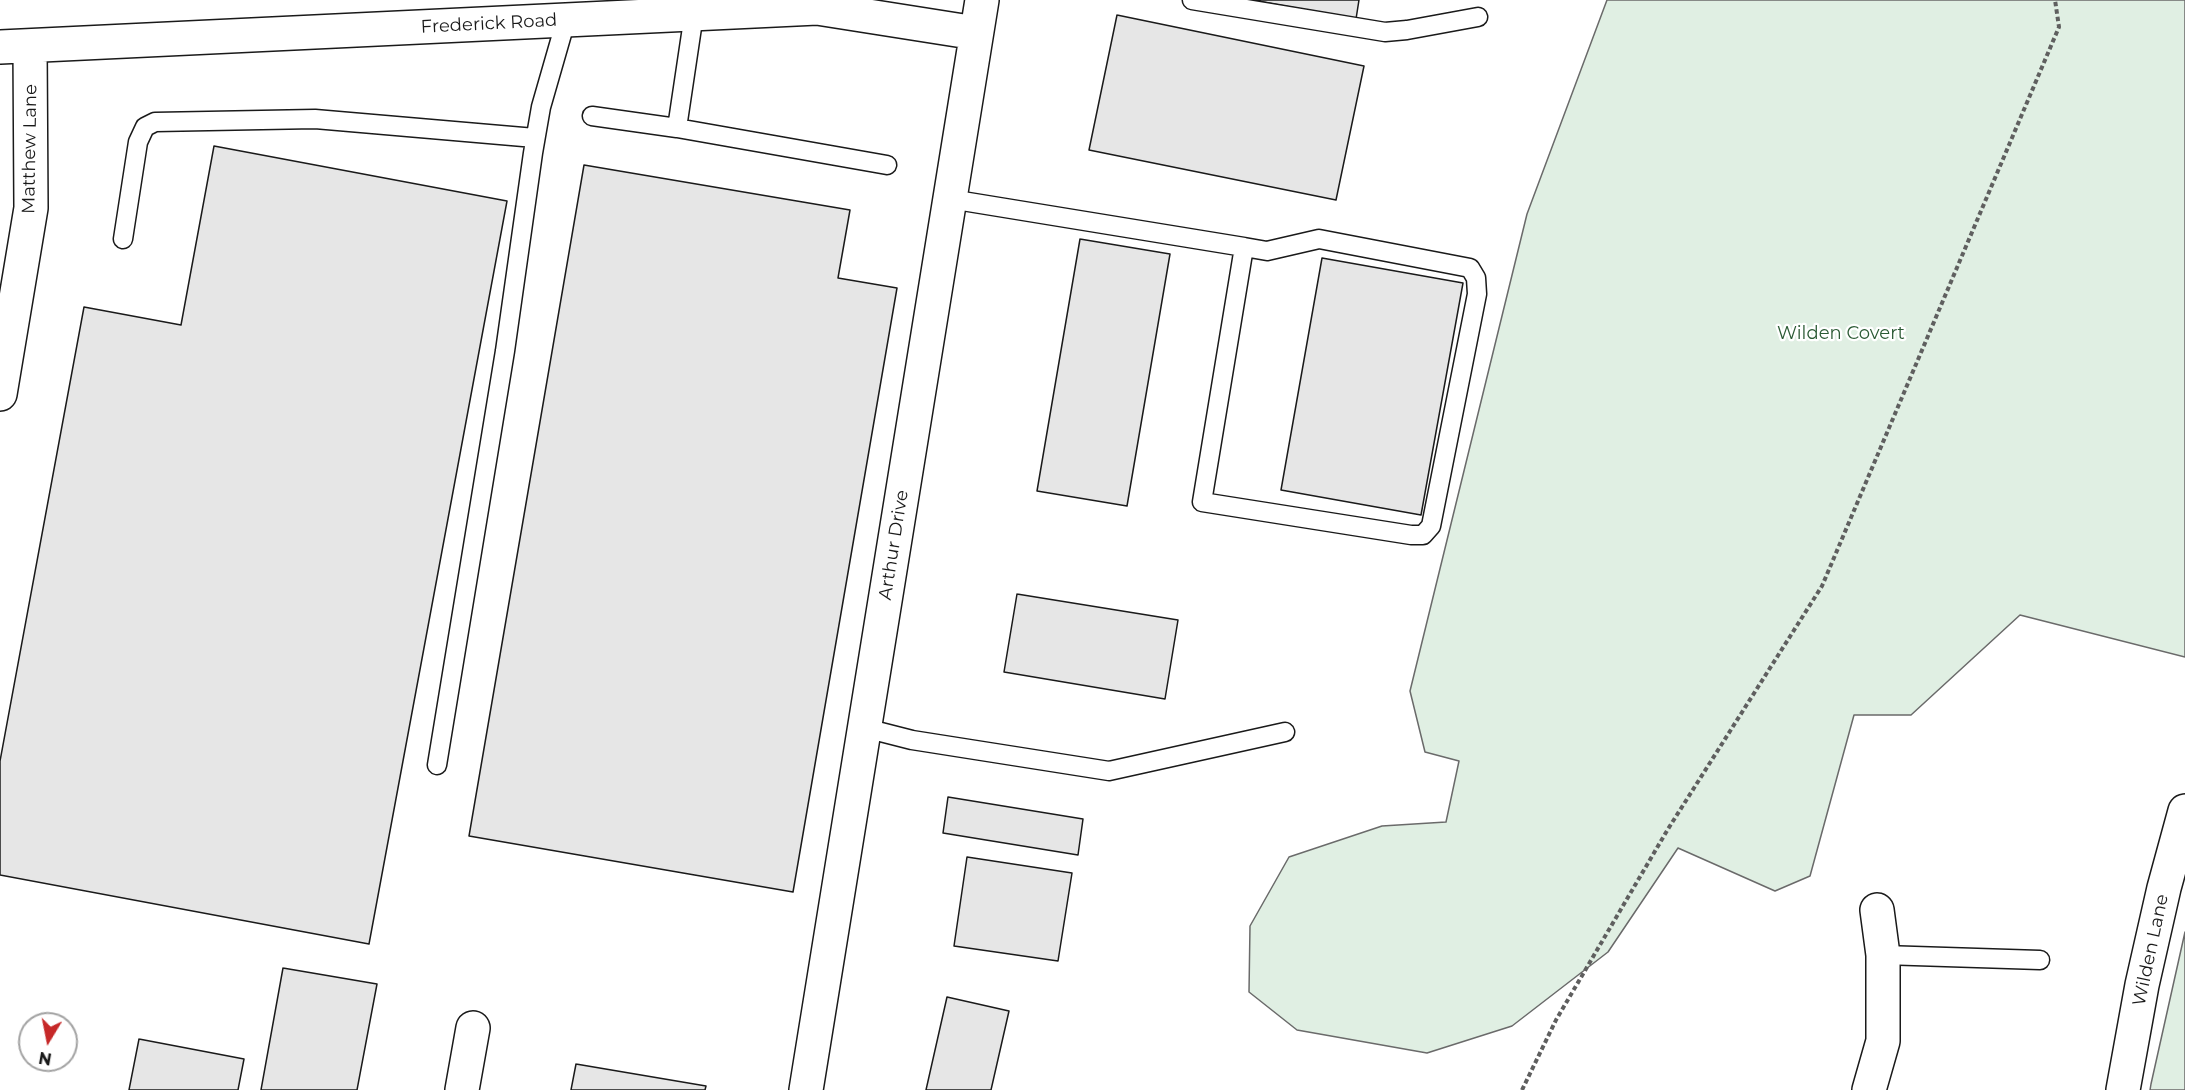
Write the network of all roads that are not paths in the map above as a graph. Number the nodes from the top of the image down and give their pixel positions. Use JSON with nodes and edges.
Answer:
{"nodes":[{"id":1,"x":982,"y":0,"type":"edge"},
{"id":2,"x":1192,"y":0,"type":"edge"},
{"id":3,"x":694,"y":14,"type":"junction"},
{"id":4,"x":1478,"y":17,"type":"dead end"},
{"id":5,"x":566,"y":20,"type":"junction"},
{"id":6,"x":976,"y":33,"type":"junction"},
{"id":7,"x":15,"y":46,"type":"edge"},
{"id":8,"x":592,"y":116,"type":"dead end"},
{"id":9,"x":677,"y":128,"type":"junction"},
{"id":10,"x":535,"y":138,"type":"junction"},
{"id":11,"x":887,"y":165,"type":"dead end"},
{"id":12,"x":950,"y":199,"type":"junction"},
{"id":13,"x":123,"y":239,"type":"dead end"},
{"id":14,"x":1244,"y":247,"type":"junction"},
{"id":15,"x":0,"y":394,"type":"edge"},
{"id":16,"x":864,"y":729,"type":"junction"},
{"id":17,"x":1285,"y":732,"type":"dead end"},
{"id":18,"x":437,"y":765,"type":"dead end"},
{"id":19,"x":2185,"y":811,"type":"edge"},
{"id":20,"x":1877,"y":910,"type":"dead end"},
{"id":21,"x":1884,"y":955,"type":"junction"},
{"id":22,"x":2040,"y":960,"type":"dead end"},
{"id":23,"x":473,"y":1028,"type":"dead end"},
{"id":24,"x":462,"y":1090,"type":"edge"},
{"id":25,"x":806,"y":1090,"type":"edge"},
{"id":26,"x":1869,"y":1090,"type":"edge"},
{"id":27,"x":2123,"y":1090,"type":"edge"}],
"edges":[{"from":1,"to":6,"type":"street","name":"Arthur Drive"},
{"from":2,"to":4,"type":"lane"},
{"from":3,"to":5,"type":"street","name":"Frederick Road"},
{"from":3,"to":6,"type":"street","name":"Frederick Road"},
{"from":3,"to":9,"type":"lane"},
{"from":5,"to":7,"type":"street","name":"Frederick Road"},
{"from":5,"to":10,"type":"lane"},
{"from":6,"to":12,"type":"street","name":"Arthur Drive"},
{"from":7,"to":15,"type":"street","name":"Matthew Lane"},
{"from":8,"to":9,"type":"lane"},
{"from":9,"to":11,"type":"lane"},
{"from":10,"to":13,"type":"lane"},
{"from":10,"to":18,"type":"lane"},
{"from":12,"to":14,"type":"lane"},
{"from":12,"to":16,"type":"street","name":"Arthur Drive"},
{"from":14,"to":14,"type":"lane"},
{"from":16,"to":17,"type":"lane"},
{"from":16,"to":25,"type":"street","name":"Arthur Drive"},
{"from":19,"to":27,"type":"street","name":"Wilden Lane"},
{"from":20,"to":21,"type":"street"},
{"from":21,"to":22,"type":"lane"},
{"from":21,"to":26,"type":"street"},
{"from":23,"to":24,"type":"street"}]}
